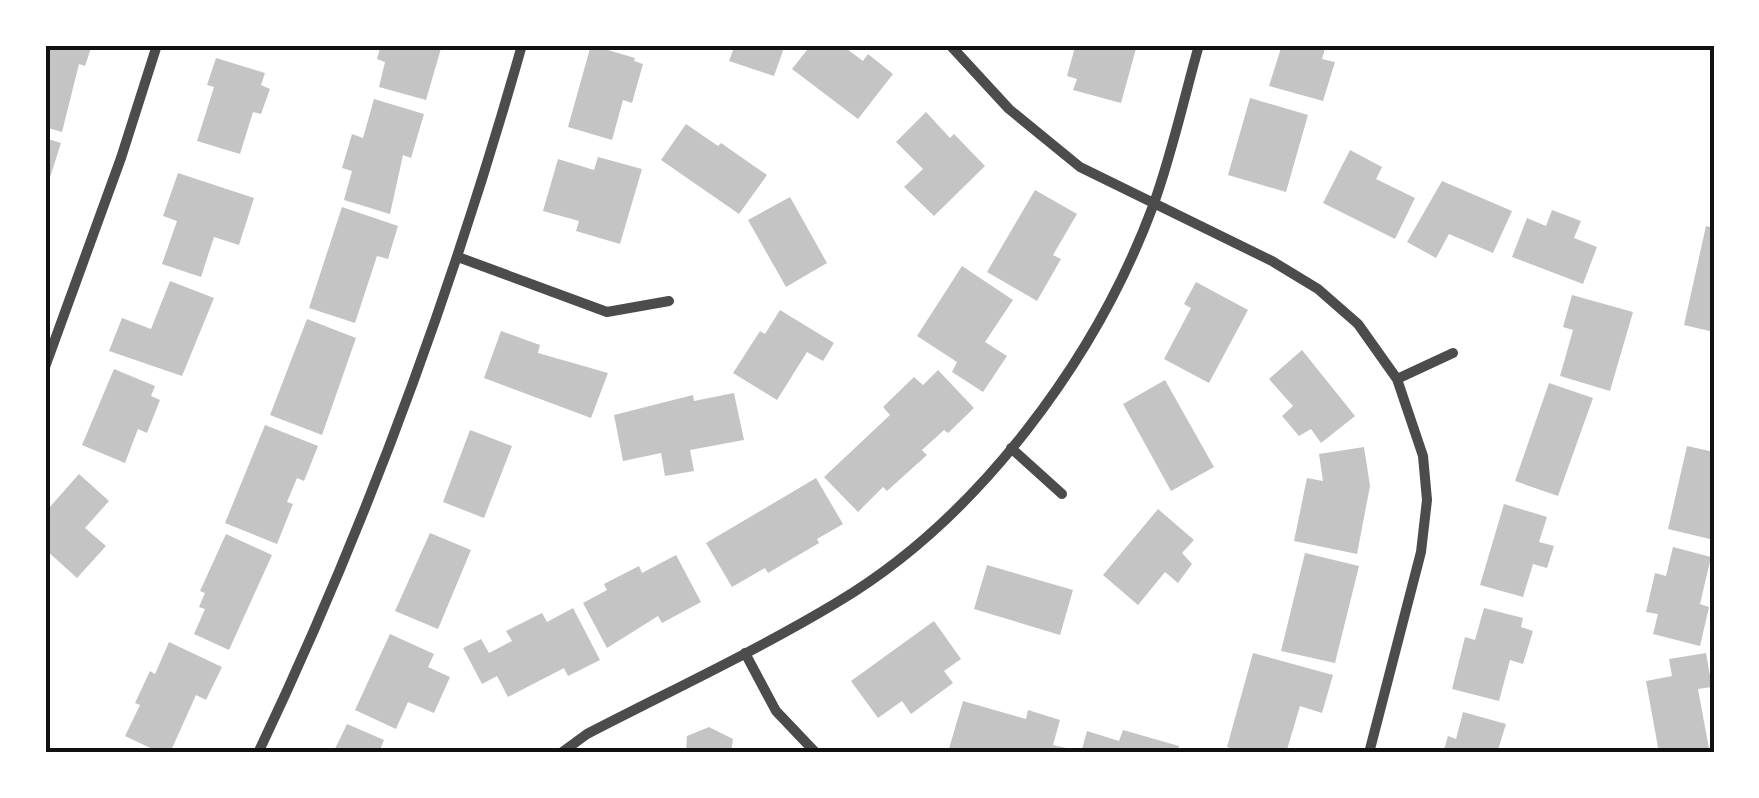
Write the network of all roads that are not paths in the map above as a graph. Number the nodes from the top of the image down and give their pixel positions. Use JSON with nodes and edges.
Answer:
{"nodes":[{"id":1,"x":157,"y":45,"type":"edge"},
{"id":2,"x":522,"y":45,"type":"edge"},
{"id":3,"x":950,"y":45,"type":"edge"},
{"id":4,"x":1199,"y":45,"type":"edge"},
{"id":5,"x":1153,"y":204,"type":"junction"},
{"id":6,"x":458,"y":257,"type":"junction"},
{"id":7,"x":669,"y":301,"type":"dead end"},
{"id":8,"x":1453,"y":352,"type":"dead end"},
{"id":9,"x":45,"y":367,"type":"edge"},
{"id":10,"x":1397,"y":380,"type":"junction"},
{"id":11,"x":1011,"y":448,"type":"junction"},
{"id":12,"x":1062,"y":494,"type":"dead end"},
{"id":13,"x":745,"y":653,"type":"junction"},
{"id":14,"x":258,"y":753,"type":"edge"},
{"id":15,"x":560,"y":753,"type":"edge"},
{"id":16,"x":816,"y":753,"type":"edge"},
{"id":17,"x":1369,"y":753,"type":"edge"}],
"edges":[{"from":1,"to":9,"type":"street"},
{"from":2,"to":6,"type":"street"},
{"from":3,"to":5,"type":"street"},
{"from":4,"to":5,"type":"street"},
{"from":5,"to":10,"type":"street"},
{"from":5,"to":11,"type":"street"},
{"from":6,"to":7,"type":"street"},
{"from":6,"to":14,"type":"street"},
{"from":8,"to":10,"type":"street"},
{"from":10,"to":17,"type":"street"},
{"from":11,"to":12,"type":"street"},
{"from":11,"to":13,"type":"street"},
{"from":13,"to":15,"type":"street"},
{"from":13,"to":16,"type":"street"}]}
